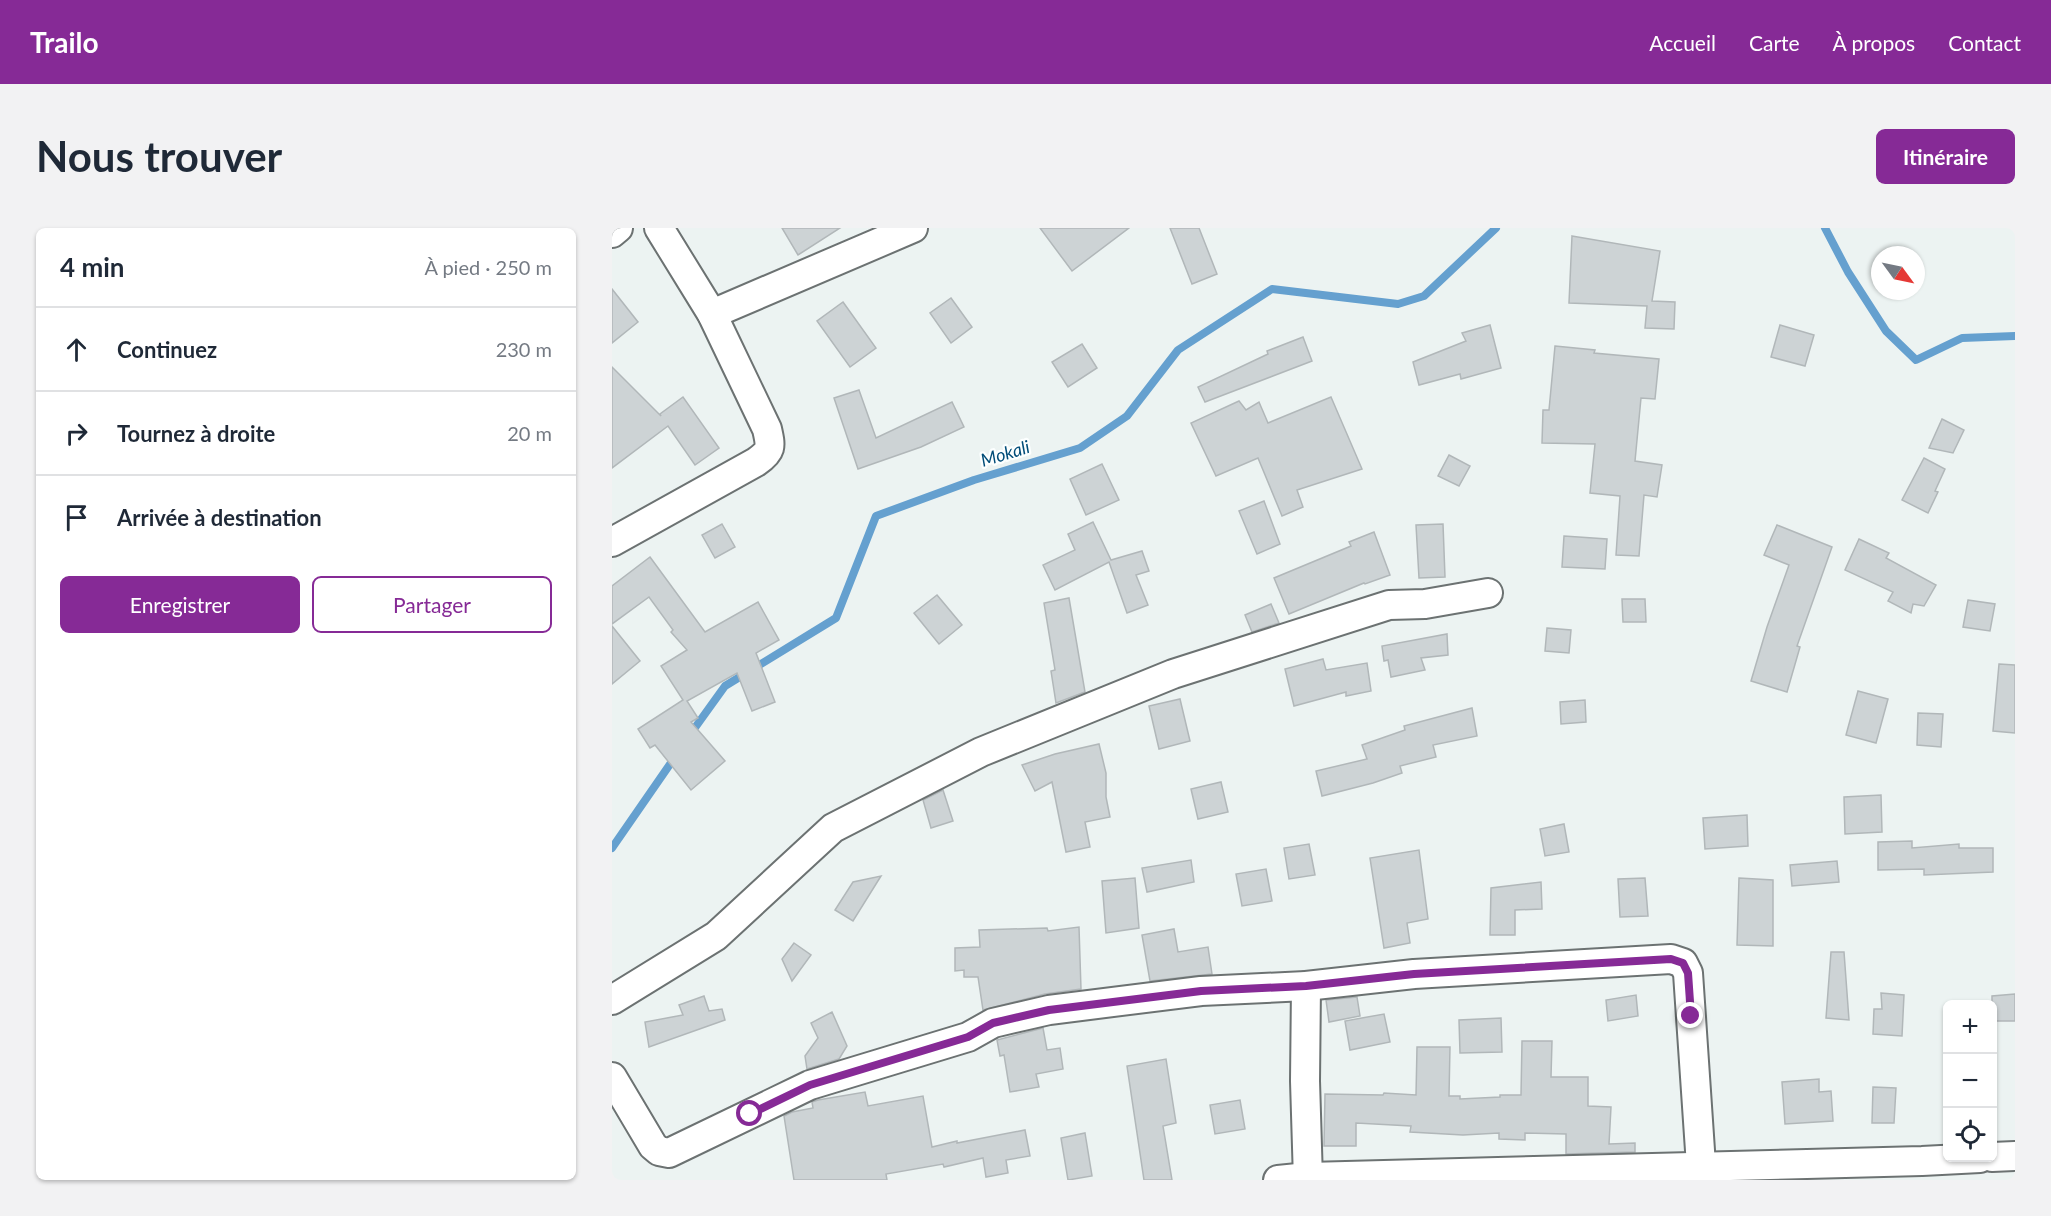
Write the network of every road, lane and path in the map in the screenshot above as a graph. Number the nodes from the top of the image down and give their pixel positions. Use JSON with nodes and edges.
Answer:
{"nodes":[{"id":1,"x":618,"y":228,"type":"edge"},
{"id":2,"x":659,"y":228,"type":"edge"},
{"id":3,"x":913,"y":228,"type":"edge"},
{"id":4,"x":612,"y":233,"type":"edge"},
{"id":5,"x":712,"y":314,"type":"junction"},
{"id":6,"x":612,"y":542,"type":"edge"},
{"id":7,"x":1488,"y":593,"type":"dead end"},
{"id":8,"x":1306,"y":986,"type":"junction"},
{"id":9,"x":612,"y":1000,"type":"edge"},
{"id":10,"x":612,"y":1077,"type":"edge"},
{"id":11,"x":2015,"y":1156,"type":"edge"},
{"id":12,"x":1997,"y":1157,"type":"edge"},
{"id":13,"x":1943,"y":1160,"type":"edge"},
{"id":14,"x":1702,"y":1173,"type":"edge"},
{"id":15,"x":1308,"y":1178,"type":"edge"},
{"id":16,"x":1278,"y":1180,"type":"edge"}],
"edges":[{"from":1,"to":4,"type":"street"},
{"from":2,"to":5,"type":"street"},
{"from":3,"to":5,"type":"street"},
{"from":5,"to":6,"type":"street"},
{"from":7,"to":9,"type":"street"},
{"from":8,"to":10,"type":"street"},
{"from":8,"to":14,"type":"street"},
{"from":8,"to":15,"type":"street"},
{"from":11,"to":12,"type":"street"},
{"from":13,"to":14,"type":"street"},
{"from":14,"to":15,"type":"street"},
{"from":15,"to":16,"type":"street"}]}
